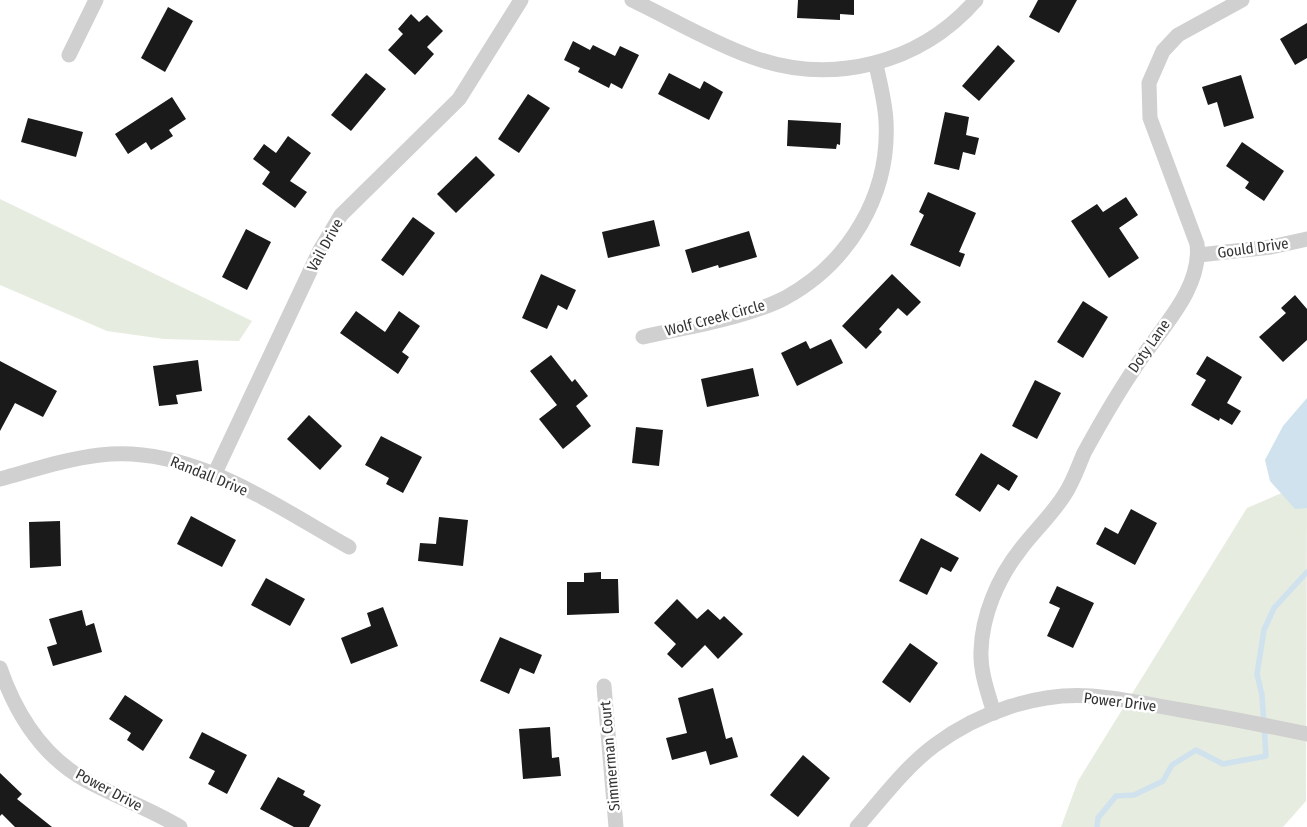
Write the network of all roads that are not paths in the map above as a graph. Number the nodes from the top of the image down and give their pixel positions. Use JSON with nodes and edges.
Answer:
{"nodes":[{"id":1,"x":96,"y":0,"type":"edge"},
{"id":2,"x":521,"y":0,"type":"edge"},
{"id":3,"x":632,"y":0,"type":"edge"},
{"id":4,"x":976,"y":0,"type":"edge"},
{"id":5,"x":1242,"y":0,"type":"edge"},
{"id":6,"x":69,"y":55,"type":"dead end"},
{"id":7,"x":876,"y":65,"type":"junction"},
{"id":8,"x":1307,"y":239,"type":"edge"},
{"id":9,"x":1199,"y":255,"type":"junction"},
{"id":10,"x":643,"y":337,"type":"dead end"},
{"id":11,"x":214,"y":475,"type":"junction"},
{"id":12,"x":0,"y":479,"type":"edge"},
{"id":13,"x":349,"y":547,"type":"dead end"},
{"id":14,"x":0,"y":668,"type":"edge"},
{"id":15,"x":604,"y":686,"type":"dead end"},
{"id":16,"x":994,"y":713,"type":"junction"},
{"id":17,"x":1305,"y":734,"type":"edge"},
{"id":18,"x":180,"y":827,"type":"edge"},
{"id":19,"x":616,"y":827,"type":"edge"},
{"id":20,"x":856,"y":827,"type":"edge"}],
"edges":[{"from":1,"to":6,"type":"street"},
{"from":2,"to":11,"type":"street","name":"Vail Drive"},
{"from":3,"to":7,"type":"street"},
{"from":4,"to":7,"type":"street"},
{"from":5,"to":9,"type":"street","name":"Doty Lane"},
{"from":7,"to":10,"type":"street","name":"Wolf Creek Circle"},
{"from":8,"to":9,"type":"street","name":"Gould Drive"},
{"from":9,"to":16,"type":"street","name":"Doty Lane"},
{"from":11,"to":12,"type":"street","name":"Randall Drive"},
{"from":11,"to":13,"type":"street","name":"Randall Drive"},
{"from":14,"to":18,"type":"street","name":"Power Drive"},
{"from":15,"to":19,"type":"street","name":"Simmerman Court"},
{"from":16,"to":17,"type":"street","name":"Power Drive"},
{"from":16,"to":20,"type":"street","name":"Power Drive"}]}
